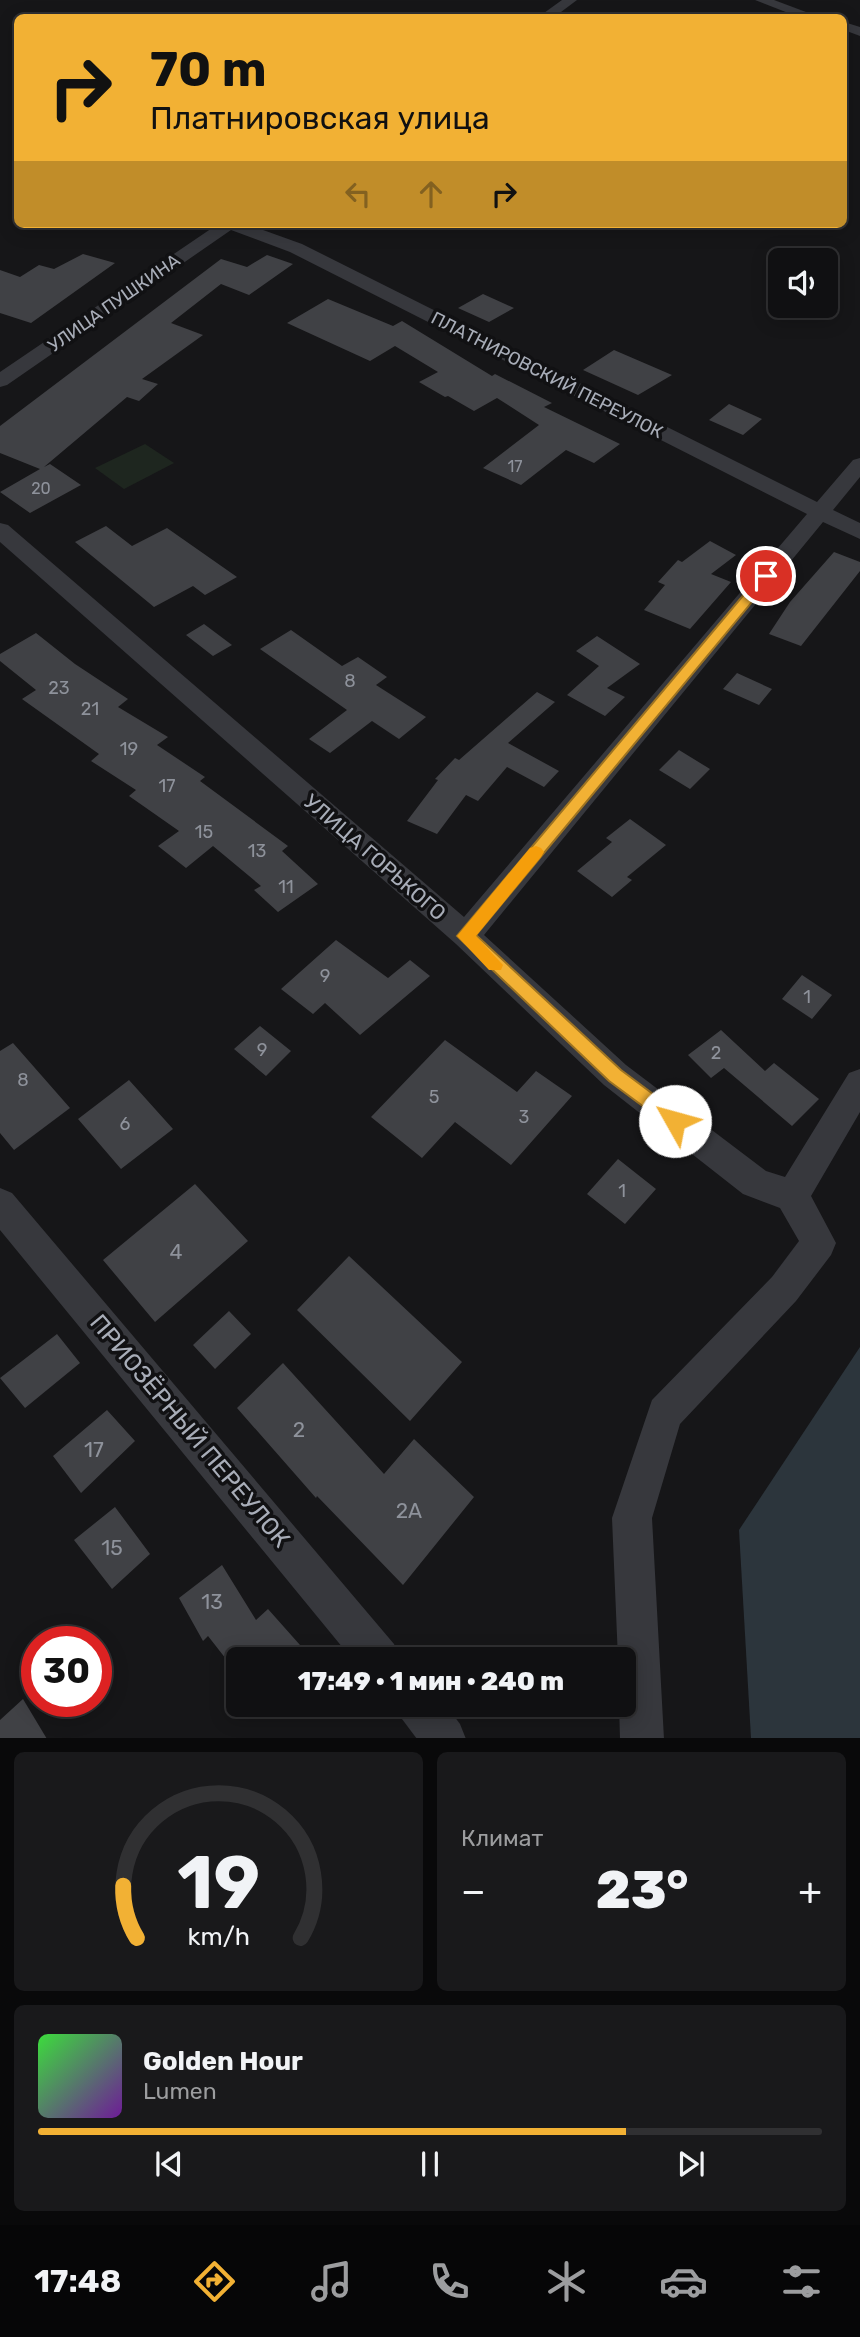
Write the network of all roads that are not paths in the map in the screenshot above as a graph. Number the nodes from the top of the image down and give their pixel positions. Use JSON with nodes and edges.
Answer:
{"nodes":[{"id":1,"x":571,"y":0,"type":"edge"},
{"id":2,"x":761,"y":0,"type":"edge"},
{"id":3,"x":549,"y":14,"type":"edge"},
{"id":4,"x":804,"y":14,"type":"edge"},
{"id":5,"x":223,"y":228,"type":"edge"},
{"id":6,"x":240,"y":228,"type":"edge"},
{"id":7,"x":0,"y":381,"type":"edge"},
{"id":8,"x":860,"y":464,"type":"edge"},
{"id":9,"x":820,"y":513,"type":"junction"},
{"id":10,"x":0,"y":530,"type":"edge"},
{"id":11,"x":860,"y":532,"type":"edge"},
{"id":12,"x":466,"y":936,"type":"junction"},
{"id":13,"x":860,"y":1083,"type":"edge"},
{"id":14,"x":792,"y":1196,"type":"junction"},
{"id":15,"x":0,"y":1204,"type":"edge"},
{"id":16,"x":369,"y":1647,"type":"edge"},
{"id":17,"x":428,"y":1717,"type":"edge"},
{"id":18,"x":445,"y":1738,"type":"edge"},
{"id":19,"x":642,"y":1738,"type":"edge"}],
"edges":[{"from":1,"to":3,"type":"street"},
{"from":2,"to":4,"type":"street"},
{"from":5,"to":7,"type":"street","name":"УЛИЦА ПУШКИНА"},
{"from":6,"to":9,"type":"street","name":"ПЛАТНИРОВСКИЙ ПЕРЕУЛОК"},
{"from":8,"to":9,"type":"street"},
{"from":9,"to":11,"type":"street","name":"ПЛАТНИРОВСКИЙ ПЕРЕУЛОК"},
{"from":9,"to":12,"type":"street"},
{"from":10,"to":12,"type":"street","name":"УЛИЦА ГОРЬКОГО"},
{"from":12,"to":14,"type":"street","name":"УЛИЦА ГОРЬКОГО"},
{"from":13,"to":14,"type":"street"},
{"from":14,"to":19,"type":"street"},
{"from":15,"to":16,"type":"street","name":"ПРИОЗЁРНЫЙ ПЕРЕУЛОК"},
{"from":17,"to":18,"type":"street"}]}
